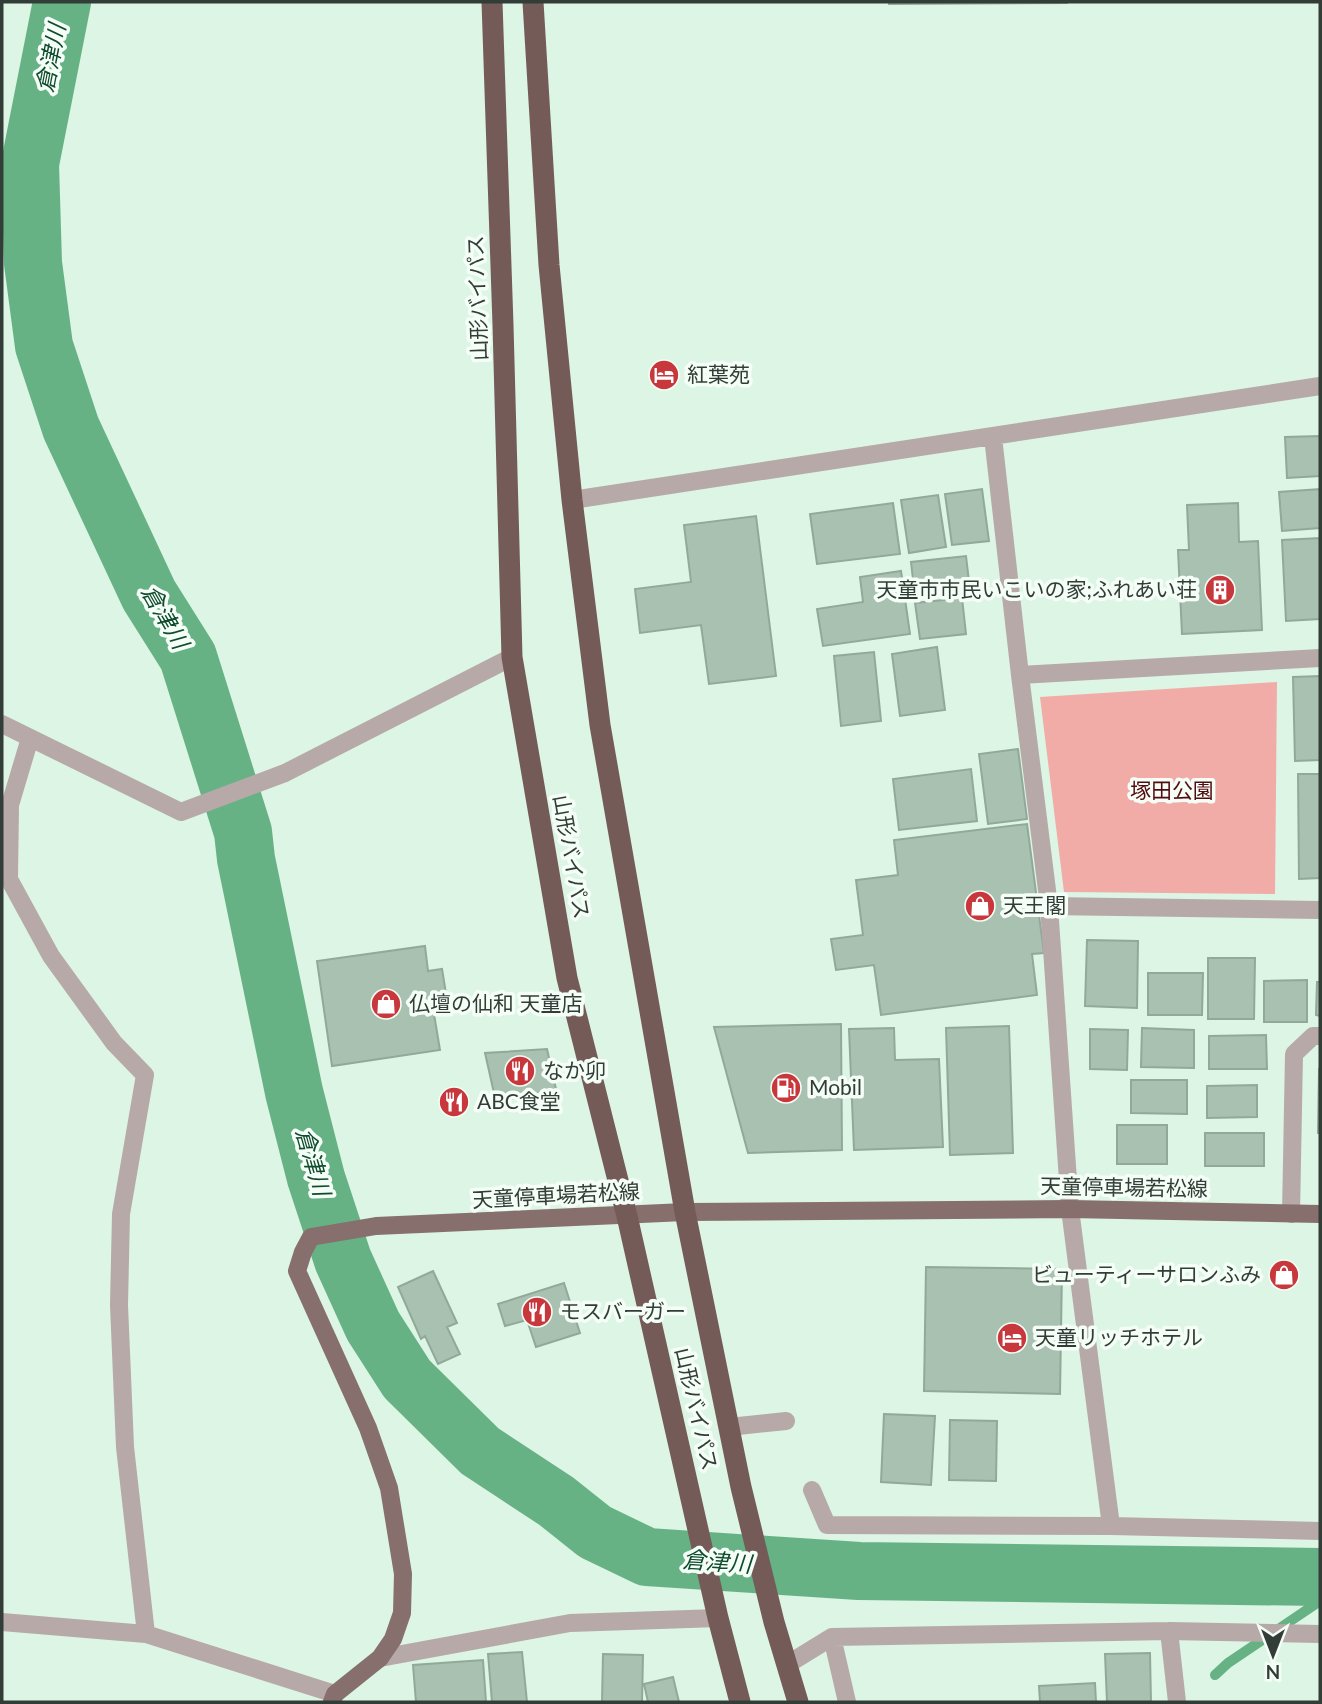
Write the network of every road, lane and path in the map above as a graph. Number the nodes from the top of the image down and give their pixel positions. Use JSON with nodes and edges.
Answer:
{"nodes":[{"id":1,"x":492,"y":2,"type":"edge"},
{"id":2,"x":533,"y":2,"type":"edge"},
{"id":3,"x":1320,"y":386,"type":"edge"},
{"id":4,"x":993,"y":437,"type":"junction"},
{"id":5,"x":572,"y":500,"type":"junction"},
{"id":6,"x":512,"y":657,"type":"junction"},
{"id":7,"x":1320,"y":658,"type":"edge"},
{"id":8,"x":1020,"y":676,"type":"junction"},
{"id":9,"x":2,"y":724,"type":"edge"},
{"id":10,"x":30,"y":738,"type":"junction"},
{"id":11,"x":1049,"y":906,"type":"junction"},
{"id":12,"x":1320,"y":909,"type":"edge"},
{"id":13,"x":1320,"y":1036,"type":"edge"},
{"id":14,"x":1070,"y":1209,"type":"junction"},
{"id":15,"x":685,"y":1212,"type":"junction"},
{"id":16,"x":1292,"y":1214,"type":"junction"},
{"id":17,"x":1320,"y":1214,"type":"edge"},
{"id":18,"x":626,"y":1216,"type":"junction"},
{"id":19,"x":786,"y":1420,"type":"dead end"},
{"id":20,"x":729,"y":1427,"type":"junction"},
{"id":21,"x":812,"y":1490,"type":"dead end"},
{"id":22,"x":1111,"y":1526,"type":"junction"},
{"id":23,"x":1320,"y":1531,"type":"edge"},
{"id":24,"x":718,"y":1618,"type":"junction"},
{"id":25,"x":2,"y":1622,"type":"edge"},
{"id":26,"x":1170,"y":1631,"type":"junction"},
{"id":27,"x":146,"y":1634,"type":"junction"},
{"id":28,"x":1320,"y":1634,"type":"edge"},
{"id":29,"x":832,"y":1637,"type":"junction"},
{"id":30,"x":380,"y":1658,"type":"junction"},
{"id":31,"x":788,"y":1664,"type":"junction"},
{"id":32,"x":333,"y":1698,"type":"edge"},
{"id":33,"x":740,"y":1702,"type":"edge"},
{"id":34,"x":798,"y":1702,"type":"edge"},
{"id":35,"x":847,"y":1702,"type":"edge"},
{"id":36,"x":1177,"y":1702,"type":"edge"}],
"edges":[{"from":1,"to":6,"type":"highway","name":"山形バイパス"},
{"from":2,"to":5,"type":"highway","name":"山形バイパス"},
{"from":3,"to":4,"type":"street"},
{"from":4,"to":5,"type":"street"},
{"from":4,"to":8,"type":"street"},
{"from":5,"to":15,"type":"highway","name":"山形バイパス"},
{"from":6,"to":10,"type":"street"},
{"from":6,"to":18,"type":"highway","name":"山形バイパス"},
{"from":7,"to":8,"type":"street"},
{"from":8,"to":11,"type":"street"},
{"from":9,"to":10,"type":"street"},
{"from":10,"to":27,"type":"street"},
{"from":11,"to":12,"type":"street"},
{"from":11,"to":14,"type":"street"},
{"from":13,"to":16,"type":"street"},
{"from":14,"to":15,"type":"main road","name":"天童停車場若松線"},
{"from":14,"to":16,"type":"main road","name":"天童停車場若松線"},
{"from":14,"to":22,"type":"street"},
{"from":15,"to":18,"type":"main road","name":"天童停車場若松線"},
{"from":15,"to":20,"type":"highway","name":"山形バイパス"},
{"from":16,"to":17,"type":"main road","name":"天童停車場若松線"},
{"from":18,"to":24,"type":"highway","name":"山形バイパス"},
{"from":18,"to":30,"type":"main road","name":"天童停車場若松線"},
{"from":19,"to":20,"type":"street"},
{"from":20,"to":31,"type":"highway","name":"山形バイパス"},
{"from":21,"to":22,"type":"street"},
{"from":22,"to":23,"type":"street"},
{"from":24,"to":30,"type":"street"},
{"from":24,"to":33,"type":"highway","name":"山形バイパス"},
{"from":25,"to":27,"type":"street"},
{"from":26,"to":28,"type":"street"},
{"from":26,"to":29,"type":"street"},
{"from":26,"to":36,"type":"street"},
{"from":27,"to":32,"type":"street"},
{"from":29,"to":31,"type":"street"},
{"from":29,"to":35,"type":"street"},
{"from":30,"to":32,"type":"main road","name":"天童停車場若松線"},
{"from":31,"to":34,"type":"highway","name":"山形バイパス"}]}
